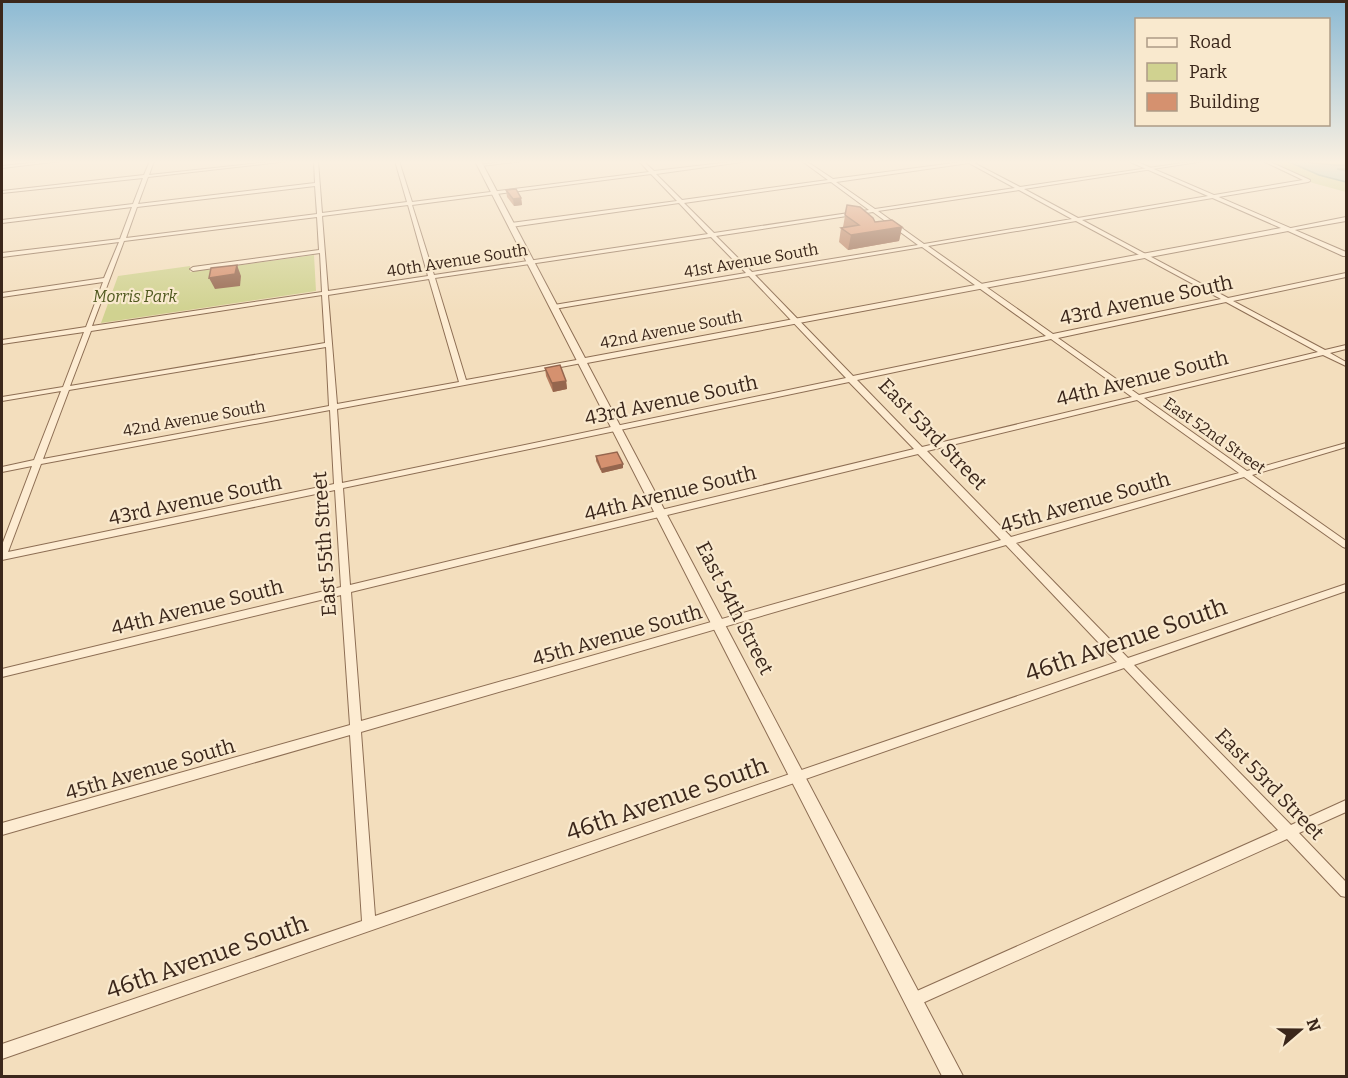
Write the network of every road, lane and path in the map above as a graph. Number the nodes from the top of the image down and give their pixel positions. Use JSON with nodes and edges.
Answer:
{"nodes":[{"id":1,"x":88,"y":211,"type":"edge"},
{"id":2,"x":133,"y":211,"type":"edge"},
{"id":3,"x":319,"y":211,"type":"edge"},
{"id":4,"x":349,"y":211,"type":"edge"},
{"id":5,"x":411,"y":211,"type":"edge"},
{"id":6,"x":504,"y":211,"type":"edge"},
{"id":7,"x":607,"y":211,"type":"edge"},
{"id":8,"x":690,"y":211,"type":"edge"},
{"id":9,"x":866,"y":211,"type":"edge"},
{"id":10,"x":876,"y":211,"type":"edge"},
{"id":11,"x":1061,"y":211,"type":"edge"},
{"id":12,"x":1129,"y":211,"type":"edge"},
{"id":13,"x":1248,"y":211,"type":"edge"},
{"id":14,"x":319,"y":215,"type":"junction"},
{"id":15,"x":1347,"y":219,"type":"edge"},
{"id":16,"x":1077,"y":220,"type":"junction"},
{"id":17,"x":2,"y":221,"type":"edge"},
{"id":18,"x":511,"y":225,"type":"junction"},
{"id":19,"x":1289,"y":229,"type":"junction"},
{"id":20,"x":712,"y":235,"type":"junction"},
{"id":21,"x":122,"y":240,"type":"junction"},
{"id":22,"x":923,"y":245,"type":"junction"},
{"id":23,"x":322,"y":251,"type":"junction"},
{"id":24,"x":1347,"y":254,"type":"edge"},
{"id":25,"x":2,"y":255,"type":"edge"},
{"id":26,"x":1145,"y":256,"type":"junction"},
{"id":27,"x":531,"y":262,"type":"junction"},
{"id":28,"x":193,"y":269,"type":"dead end"},
{"id":29,"x":750,"y":274,"type":"junction"},
{"id":30,"x":1347,"y":275,"type":"edge"},
{"id":31,"x":430,"y":278,"type":"junction"},
{"id":32,"x":106,"y":280,"type":"junction"},
{"id":33,"x":982,"y":287,"type":"junction"},
{"id":34,"x":324,"y":294,"type":"junction"},
{"id":35,"x":2,"y":295,"type":"edge"},
{"id":36,"x":1227,"y":300,"type":"junction"},
{"id":37,"x":554,"y":307,"type":"junction"},
{"id":38,"x":796,"y":321,"type":"junction"},
{"id":39,"x":88,"y":329,"type":"junction"},
{"id":40,"x":1052,"y":337,"type":"junction"},
{"id":41,"x":2,"y":342,"type":"edge"},
{"id":42,"x":328,"y":345,"type":"junction"},
{"id":43,"x":1347,"y":347,"type":"edge"},
{"id":44,"x":1325,"y":352,"type":"junction"},
{"id":45,"x":582,"y":361,"type":"junction"},
{"id":46,"x":1347,"y":364,"type":"edge"},
{"id":47,"x":852,"y":379,"type":"junction"},
{"id":48,"x":463,"y":383,"type":"junction"},
{"id":49,"x":66,"y":388,"type":"junction"},
{"id":50,"x":1139,"y":398,"type":"junction"},
{"id":51,"x":2,"y":399,"type":"edge"},
{"id":52,"x":332,"y":408,"type":"junction"},
{"id":53,"x":617,"y":428,"type":"junction"},
{"id":54,"x":1347,"y":446,"type":"edge"},
{"id":55,"x":921,"y":451,"type":"junction"},
{"id":56,"x":38,"y":462,"type":"junction"},
{"id":57,"x":2,"y":469,"type":"edge"},
{"id":58,"x":1248,"y":475,"type":"junction"},
{"id":59,"x":338,"y":487,"type":"junction"},
{"id":60,"x":661,"y":513,"type":"junction"},
{"id":61,"x":1009,"y":542,"type":"junction"},
{"id":62,"x":1347,"y":544,"type":"edge"},
{"id":63,"x":2,"y":557,"type":"edge"},
{"id":64,"x":1347,"y":587,"type":"edge"},
{"id":65,"x":345,"y":590,"type":"junction"},
{"id":66,"x":719,"y":625,"type":"junction"},
{"id":67,"x":1126,"y":663,"type":"junction"},
{"id":68,"x":2,"y":673,"type":"edge"},
{"id":69,"x":354,"y":729,"type":"junction"},
{"id":70,"x":798,"y":778,"type":"junction"},
{"id":71,"x":1347,"y":806,"type":"edge"},
{"id":72,"x":2,"y":829,"type":"edge"},
{"id":73,"x":1290,"y":831,"type":"junction"},
{"id":74,"x":1347,"y":891,"type":"edge"},
{"id":75,"x":369,"y":924,"type":"junction"},
{"id":76,"x":913,"y":1000,"type":"junction"},
{"id":77,"x":2,"y":1052,"type":"edge"},
{"id":78,"x":953,"y":1077,"type":"edge"}],
"edges":[{"from":1,"to":17,"type":"street"},
{"from":2,"to":21,"type":"street"},
{"from":3,"to":14,"type":"street","name":"East 55th Street"},
{"from":4,"to":14,"type":"street"},
{"from":5,"to":31,"type":"street"},
{"from":6,"to":18,"type":"street","name":"East 54th Street"},
{"from":7,"to":18,"type":"street"},
{"from":8,"to":20,"type":"street","name":"East 53rd Street"},
{"from":9,"to":20,"type":"street","name":"40th Avenue South"},
{"from":10,"to":22,"type":"street","name":"East 52nd Street"},
{"from":11,"to":16,"type":"street"},
{"from":12,"to":16,"type":"street","name":"41st Avenue South"},
{"from":13,"to":19,"type":"street"},
{"from":14,"to":21,"type":"street"},
{"from":14,"to":23,"type":"street","name":"East 55th Street"},
{"from":15,"to":19,"type":"street","name":"42nd Avenue South"},
{"from":16,"to":22,"type":"street","name":"41st Avenue South"},
{"from":16,"to":26,"type":"street"},
{"from":18,"to":27,"type":"street","name":"East 54th Street"},
{"from":19,"to":24,"type":"street"},
{"from":19,"to":26,"type":"street","name":"42nd Avenue South"},
{"from":20,"to":27,"type":"street","name":"40th Avenue South"},
{"from":20,"to":29,"type":"street","name":"East 53rd Street"},
{"from":21,"to":25,"type":"street"},
{"from":21,"to":32,"type":"street"},
{"from":22,"to":29,"type":"street","name":"41st Avenue South"},
{"from":22,"to":33,"type":"street","name":"East 52nd Street"},
{"from":23,"to":28,"type":"street"},
{"from":23,"to":34,"type":"street","name":"East 55th Street"},
{"from":26,"to":33,"type":"street","name":"42nd Avenue South"},
{"from":26,"to":36,"type":"street"},
{"from":27,"to":31,"type":"street","name":"40th Avenue South"},
{"from":27,"to":37,"type":"street","name":"East 54th Street"},
{"from":29,"to":37,"type":"street","name":"41st Avenue South"},
{"from":29,"to":38,"type":"street","name":"East 53rd Street"},
{"from":30,"to":36,"type":"street","name":"43rd Avenue South"},
{"from":31,"to":34,"type":"street","name":"40th Avenue South"},
{"from":31,"to":48,"type":"street"},
{"from":32,"to":35,"type":"street"},
{"from":32,"to":39,"type":"street"},
{"from":33,"to":38,"type":"street","name":"42nd Avenue South"},
{"from":33,"to":40,"type":"street","name":"East 52nd Street"},
{"from":34,"to":39,"type":"street","name":"40th Avenue South"},
{"from":34,"to":42,"type":"street","name":"East 55th Street"},
{"from":36,"to":40,"type":"street","name":"43rd Avenue South"},
{"from":36,"to":44,"type":"street"},
{"from":37,"to":45,"type":"street","name":"East 54th Street"},
{"from":38,"to":45,"type":"street","name":"42nd Avenue South"},
{"from":38,"to":47,"type":"street","name":"East 53rd Street"},
{"from":39,"to":41,"type":"street","name":"40th Avenue South"},
{"from":39,"to":49,"type":"street"},
{"from":40,"to":47,"type":"street","name":"43rd Avenue South"},
{"from":40,"to":50,"type":"street","name":"East 52nd Street"},
{"from":42,"to":49,"type":"street"},
{"from":42,"to":52,"type":"street","name":"East 55th Street"},
{"from":43,"to":44,"type":"street","name":"44th Avenue South"},
{"from":44,"to":46,"type":"street"},
{"from":44,"to":50,"type":"street","name":"44th Avenue South"},
{"from":45,"to":48,"type":"street","name":"42nd Avenue South"},
{"from":45,"to":53,"type":"street","name":"East 54th Street"},
{"from":47,"to":53,"type":"street","name":"43rd Avenue South"},
{"from":47,"to":55,"type":"street","name":"East 53rd Street"},
{"from":48,"to":52,"type":"street","name":"42nd Avenue South"},
{"from":49,"to":51,"type":"street"},
{"from":49,"to":56,"type":"street"},
{"from":50,"to":55,"type":"street","name":"44th Avenue South"},
{"from":50,"to":58,"type":"street","name":"East 52nd Street"},
{"from":52,"to":56,"type":"street","name":"42nd Avenue South"},
{"from":52,"to":59,"type":"street","name":"East 55th Street"},
{"from":53,"to":59,"type":"street","name":"43rd Avenue South"},
{"from":53,"to":60,"type":"street","name":"East 54th Street"},
{"from":54,"to":58,"type":"street","name":"45th Avenue South"},
{"from":55,"to":60,"type":"street","name":"44th Avenue South"},
{"from":55,"to":61,"type":"street","name":"East 53rd Street"},
{"from":56,"to":57,"type":"street","name":"42nd Avenue South"},
{"from":56,"to":63,"type":"street"},
{"from":58,"to":61,"type":"street","name":"45th Avenue South"},
{"from":58,"to":62,"type":"street","name":"East 52nd Street"},
{"from":59,"to":63,"type":"street","name":"43rd Avenue South"},
{"from":59,"to":65,"type":"street","name":"East 55th Street"},
{"from":60,"to":65,"type":"street","name":"44th Avenue South"},
{"from":60,"to":66,"type":"street","name":"East 54th Street"},
{"from":61,"to":66,"type":"street","name":"45th Avenue South"},
{"from":61,"to":67,"type":"street","name":"East 53rd Street"},
{"from":64,"to":67,"type":"street","name":"46th Avenue South"},
{"from":65,"to":68,"type":"street","name":"44th Avenue South"},
{"from":65,"to":69,"type":"street","name":"East 55th Street"},
{"from":66,"to":69,"type":"street","name":"45th Avenue South"},
{"from":66,"to":70,"type":"street","name":"East 54th Street"},
{"from":67,"to":70,"type":"street","name":"46th Avenue South"},
{"from":67,"to":73,"type":"street","name":"East 53rd Street"},
{"from":69,"to":72,"type":"street","name":"45th Avenue South"},
{"from":69,"to":75,"type":"street","name":"East 55th Street"},
{"from":70,"to":75,"type":"street","name":"46th Avenue South"},
{"from":70,"to":76,"type":"street","name":"East 54th Street"},
{"from":71,"to":73,"type":"street"},
{"from":73,"to":74,"type":"street","name":"East 53rd Street"},
{"from":73,"to":76,"type":"street"},
{"from":75,"to":77,"type":"street","name":"46th Avenue South"},
{"from":76,"to":78,"type":"street","name":"East 54th Street"}]}
